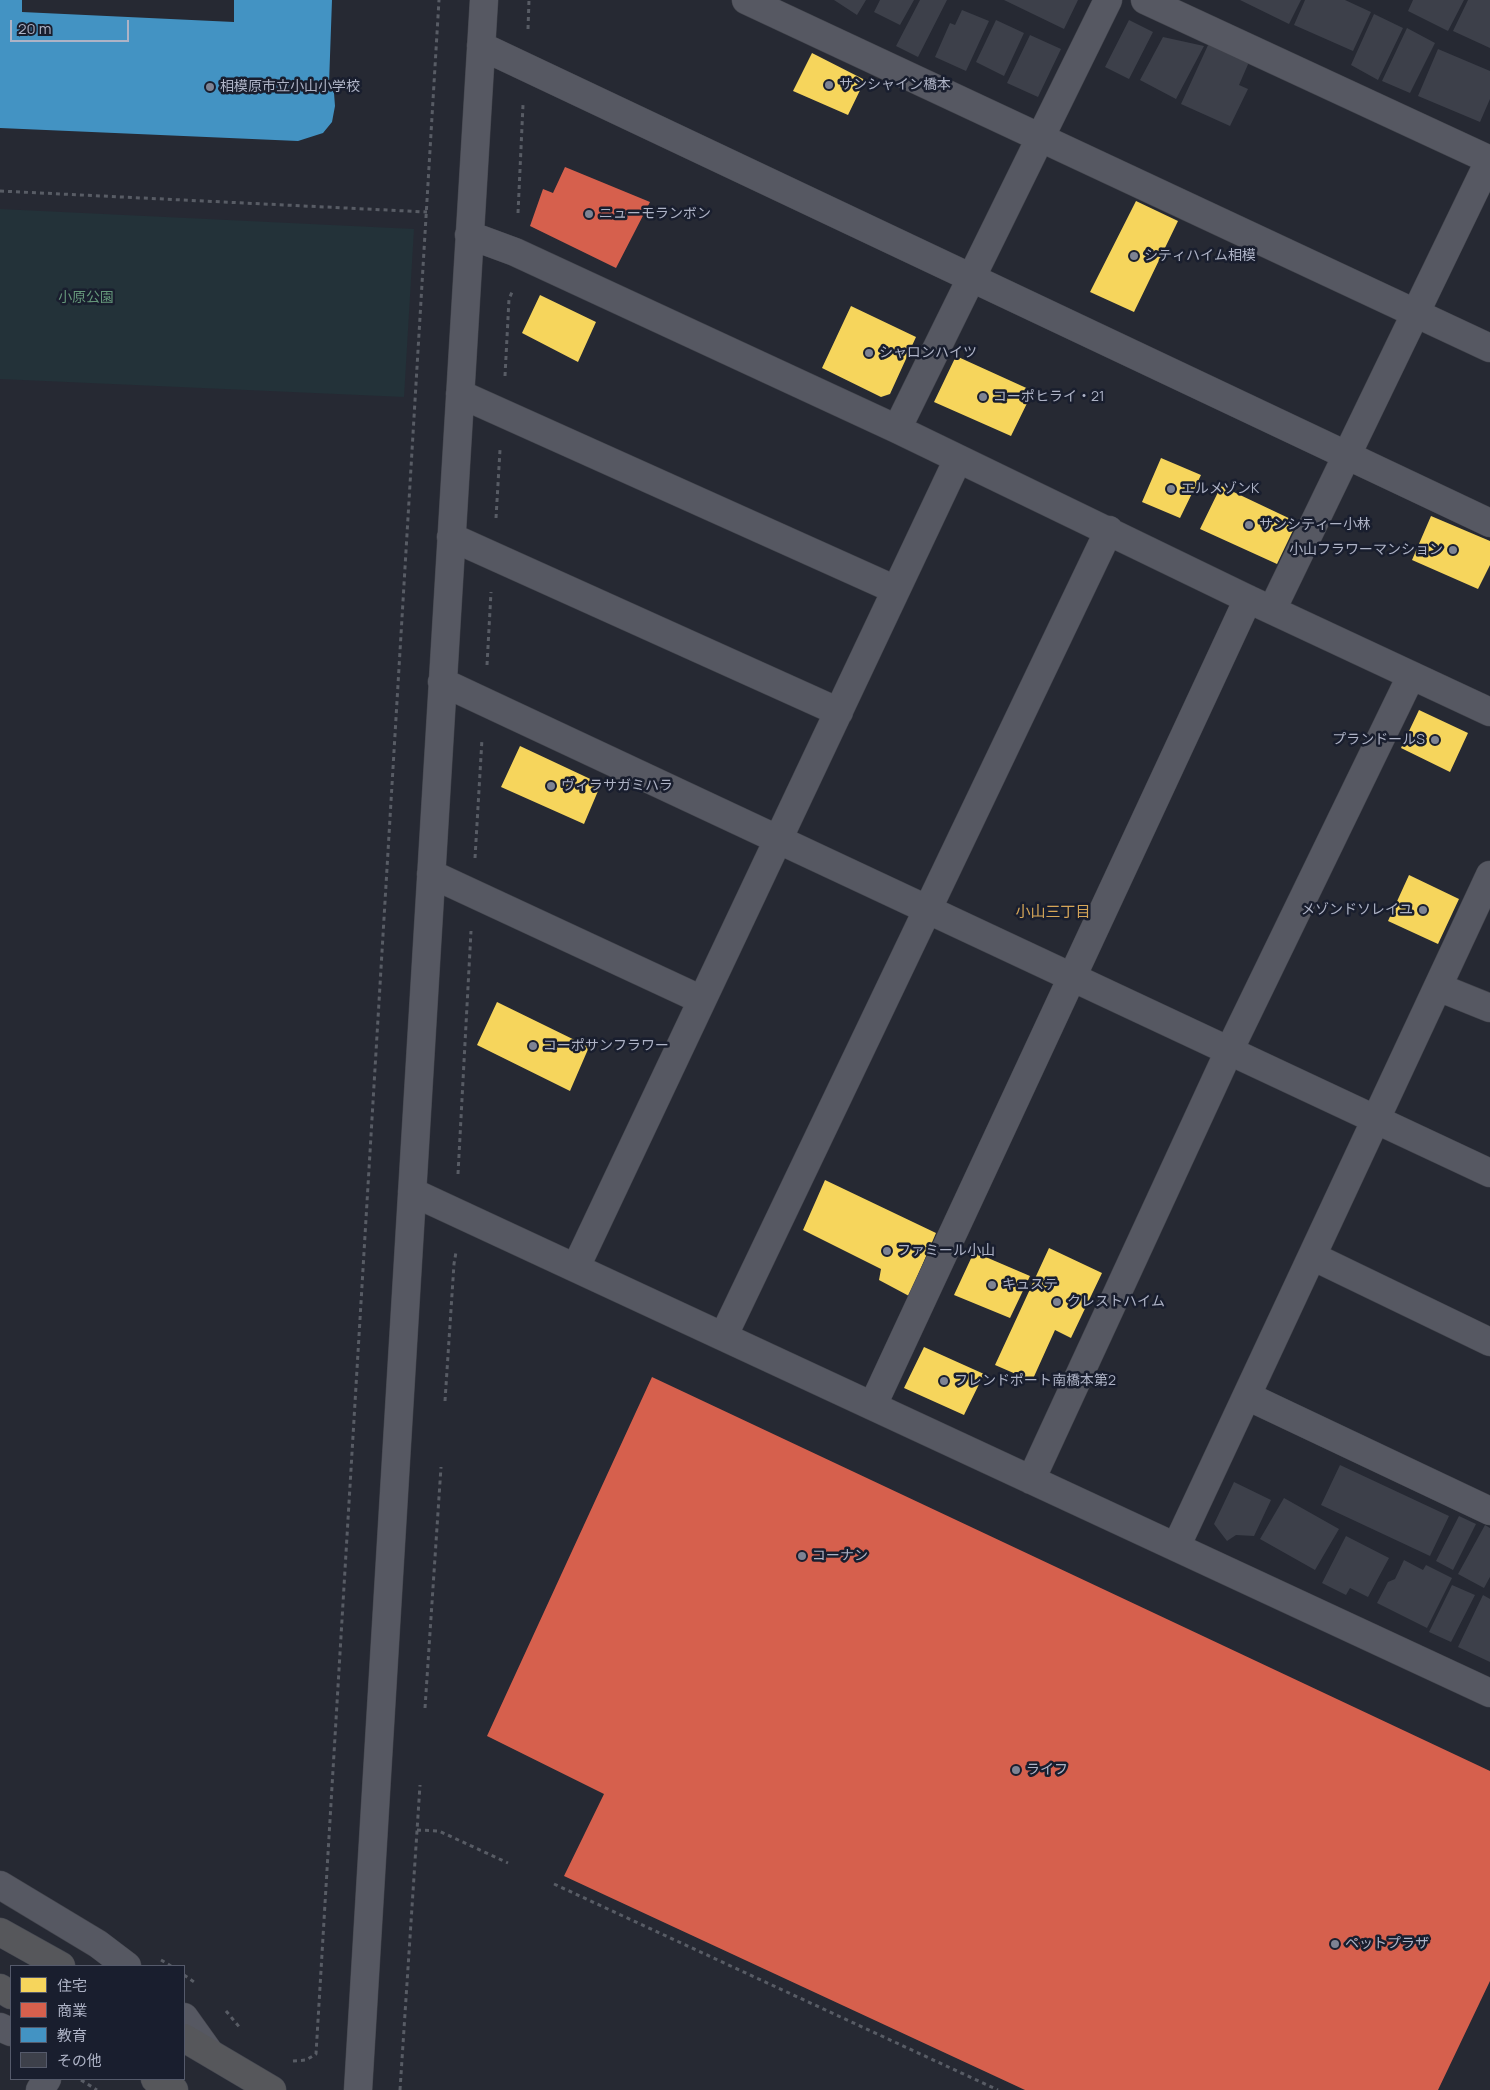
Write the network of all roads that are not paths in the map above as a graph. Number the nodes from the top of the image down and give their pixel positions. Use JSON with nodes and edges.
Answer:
{"nodes":[{"id":1,"x":484,"y":0,"type":"edge"},
{"id":2,"x":746,"y":0,"type":"edge"},
{"id":3,"x":1108,"y":0,"type":"edge"},
{"id":4,"x":1145,"y":0,"type":"edge"},
{"id":5,"x":482,"y":46,"type":"junction"},
{"id":6,"x":1040,"y":138,"type":"junction"},
{"id":7,"x":1490,"y":159,"type":"edge"},
{"id":8,"x":469,"y":235,"type":"junction"},
{"id":9,"x":972,"y":278,"type":"junction"},
{"id":10,"x":1415,"y":313,"type":"junction"},
{"id":11,"x":1490,"y":348,"type":"edge"},
{"id":12,"x":460,"y":394,"type":"junction"},
{"id":13,"x":898,"y":429,"type":"junction"},
{"id":14,"x":1347,"y":456,"type":"junction"},
{"id":15,"x":958,"y":460,"type":"junction"},
{"id":16,"x":1490,"y":523,"type":"edge"},
{"id":17,"x":1109,"y":530,"type":"junction"},
{"id":18,"x":451,"y":537,"type":"junction"},
{"id":19,"x":896,"y":590,"type":"junction"},
{"id":20,"x":1260,"y":605,"type":"junction"},
{"id":21,"x":1411,"y":676,"type":"junction"},
{"id":22,"x":442,"y":682,"type":"junction"},
{"id":23,"x":839,"y":712,"type":"junction"},
{"id":24,"x":1490,"y":712,"type":"edge"},
{"id":25,"x":778,"y":839,"type":"junction"},
{"id":26,"x":431,"y":874,"type":"junction"},
{"id":27,"x":1490,"y":875,"type":"edge"},
{"id":28,"x":928,"y":909,"type":"junction"},
{"id":29,"x":1073,"y":977,"type":"junction"},
{"id":30,"x":1438,"y":986,"type":"junction"},
{"id":31,"x":702,"y":1000,"type":"junction"},
{"id":32,"x":1490,"y":1008,"type":"edge"},
{"id":33,"x":1229,"y":1050,"type":"junction"},
{"id":34,"x":1376,"y":1119,"type":"junction"},
{"id":35,"x":1490,"y":1173,"type":"edge"},
{"id":36,"x":412,"y":1192,"type":"junction"},
{"id":37,"x":1312,"y":1256,"type":"junction"},
{"id":38,"x":576,"y":1267,"type":"junction"},
{"id":39,"x":724,"y":1336,"type":"junction"},
{"id":40,"x":1490,"y":1342,"type":"edge"},
{"id":41,"x":1247,"y":1396,"type":"junction"},
{"id":42,"x":873,"y":1405,"type":"junction"},
{"id":43,"x":1030,"y":1480,"type":"junction"},
{"id":44,"x":1490,"y":1511,"type":"edge"},
{"id":45,"x":1176,"y":1546,"type":"junction"},
{"id":46,"x":1490,"y":1693,"type":"edge"},
{"id":47,"x":0,"y":1885,"type":"edge"},
{"id":48,"x":0,"y":1932,"type":"edge"},
{"id":49,"x":60,"y":1965,"type":"edge"},
{"id":50,"x":127,"y":1965,"type":"edge"},
{"id":51,"x":185,"y":2018,"type":"edge"},
{"id":52,"x":185,"y":2039,"type":"edge"},
{"id":53,"x":209,"y":2052,"type":"junction"},
{"id":54,"x":157,"y":2080,"type":"edge"},
{"id":55,"x":174,"y":2090,"type":"edge"},
{"id":56,"x":272,"y":2090,"type":"edge"},
{"id":57,"x":358,"y":2090,"type":"edge"}],
"edges":[{"from":1,"to":5,"type":"street"},
{"from":2,"to":6,"type":"street"},
{"from":3,"to":6,"type":"street"},
{"from":4,"to":7,"type":"street"},
{"from":5,"to":8,"type":"street"},
{"from":5,"to":9,"type":"street"},
{"from":6,"to":9,"type":"street"},
{"from":6,"to":10,"type":"street"},
{"from":7,"to":10,"type":"street"},
{"from":8,"to":12,"type":"street"},
{"from":8,"to":13,"type":"street"},
{"from":9,"to":13,"type":"street"},
{"from":9,"to":14,"type":"street"},
{"from":10,"to":11,"type":"street"},
{"from":10,"to":14,"type":"street"},
{"from":12,"to":18,"type":"street"},
{"from":12,"to":19,"type":"street"},
{"from":13,"to":15,"type":"street"},
{"from":14,"to":16,"type":"street"},
{"from":14,"to":20,"type":"street"},
{"from":15,"to":17,"type":"street"},
{"from":15,"to":19,"type":"street"},
{"from":17,"to":20,"type":"street"},
{"from":17,"to":28,"type":"street"},
{"from":18,"to":22,"type":"street"},
{"from":18,"to":23,"type":"street"},
{"from":19,"to":23,"type":"street"},
{"from":20,"to":21,"type":"street"},
{"from":20,"to":29,"type":"street"},
{"from":21,"to":24,"type":"street"},
{"from":21,"to":33,"type":"street"},
{"from":22,"to":25,"type":"street"},
{"from":22,"to":26,"type":"street"},
{"from":23,"to":25,"type":"street"},
{"from":25,"to":28,"type":"street"},
{"from":25,"to":31,"type":"street"},
{"from":26,"to":31,"type":"street"},
{"from":26,"to":36,"type":"street"},
{"from":27,"to":30,"type":"street"},
{"from":28,"to":29,"type":"street"},
{"from":28,"to":39,"type":"street"},
{"from":29,"to":33,"type":"street"},
{"from":29,"to":42,"type":"street"},
{"from":30,"to":32,"type":"street"},
{"from":30,"to":34,"type":"street"},
{"from":31,"to":38,"type":"street"},
{"from":33,"to":34,"type":"street"},
{"from":33,"to":43,"type":"street"},
{"from":34,"to":35,"type":"street"},
{"from":34,"to":37,"type":"street"},
{"from":36,"to":38,"type":"street"},
{"from":36,"to":57,"type":"street"},
{"from":37,"to":40,"type":"street"},
{"from":37,"to":41,"type":"street"},
{"from":38,"to":39,"type":"street"},
{"from":39,"to":42,"type":"street"},
{"from":41,"to":44,"type":"street"},
{"from":41,"to":45,"type":"street"},
{"from":42,"to":43,"type":"street"},
{"from":43,"to":45,"type":"street"},
{"from":45,"to":46,"type":"street"},
{"from":47,"to":50,"type":"street"},
{"from":48,"to":49,"type":"highway"},
{"from":51,"to":53,"type":"street"},
{"from":52,"to":53,"type":"highway"},
{"from":53,"to":56,"type":"highway"},
{"from":54,"to":55,"type":"highway"}]}
